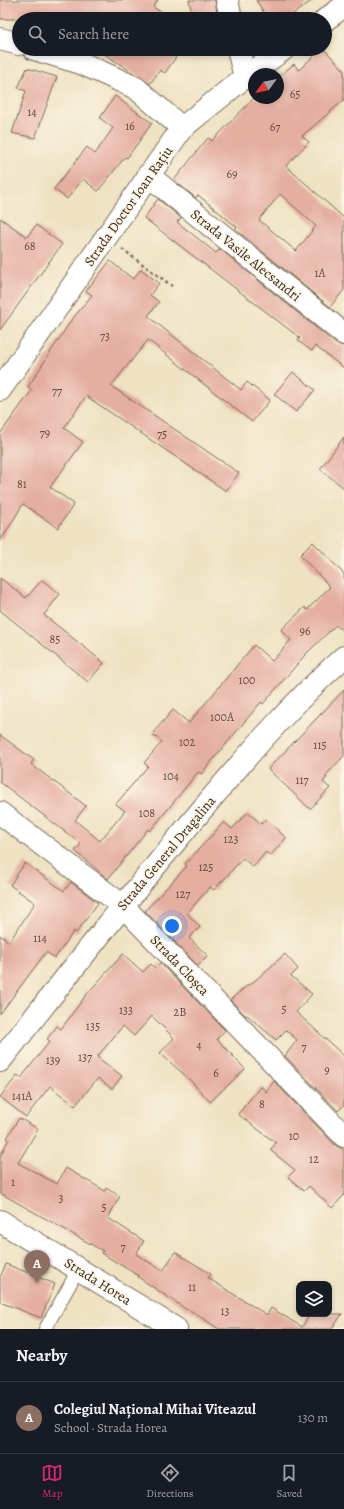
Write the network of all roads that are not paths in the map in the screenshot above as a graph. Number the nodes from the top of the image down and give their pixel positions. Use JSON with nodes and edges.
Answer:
{"nodes":[{"id":1,"x":227,"y":0,"type":"edge"},
{"id":2,"x":344,"y":6,"type":"edge"},
{"id":3,"x":230,"y":12,"type":"edge"},
{"id":4,"x":332,"y":15,"type":"edge"},
{"id":5,"x":0,"y":39,"type":"edge"},
{"id":6,"x":12,"y":42,"type":"edge"},
{"id":7,"x":58,"y":56,"type":"edge"},
{"id":8,"x":240,"y":56,"type":"edge"},
{"id":9,"x":275,"y":56,"type":"edge"},
{"id":10,"x":245,"y":78,"type":"junction"},
{"id":11,"x":182,"y":128,"type":"junction"},
{"id":12,"x":148,"y":175,"type":"junction"},
{"id":13,"x":344,"y":334,"type":"edge"},
{"id":14,"x":0,"y":390,"type":"edge"},
{"id":15,"x":344,"y":657,"type":"edge"},
{"id":16,"x":0,"y":814,"type":"edge"},
{"id":17,"x":122,"y":904,"type":"junction"},
{"id":18,"x":0,"y":1061,"type":"edge"},
{"id":19,"x":344,"y":1136,"type":"edge"},
{"id":20,"x":0,"y":1221,"type":"edge"},
{"id":21,"x":77,"y":1268,"type":"junction"},
{"id":22,"x":46,"y":1329,"type":"edge"},
{"id":23,"x":176,"y":1329,"type":"edge"}],
"edges":[{"from":1,"to":3,"type":"street"},
{"from":2,"to":4,"type":"street"},
{"from":5,"to":6,"type":"street"},
{"from":7,"to":11,"type":"street"},
{"from":8,"to":10,"type":"street"},
{"from":9,"to":10,"type":"street","name":"Strada Doctor Ioan Rațiu"},
{"from":10,"to":11,"type":"street","name":"Strada Doctor Ioan Rațiu"},
{"from":11,"to":12,"type":"street","name":"Strada Doctor Ioan Rațiu"},
{"from":12,"to":13,"type":"street","name":"Strada Vasile Alecsandri"},
{"from":12,"to":14,"type":"street","name":"Strada Doctor Ioan Rațiu"},
{"from":15,"to":17,"type":"street","name":"Strada General Dragalina"},
{"from":16,"to":17,"type":"street","name":"Strada Cloșca"},
{"from":17,"to":18,"type":"street","name":"Strada General Dragalina"},
{"from":17,"to":19,"type":"street","name":"Strada Cloșca"},
{"from":20,"to":21,"type":"street","name":"Strada Horea"},
{"from":21,"to":22,"type":"lane"},
{"from":21,"to":23,"type":"street","name":"Strada Horea"}]}
